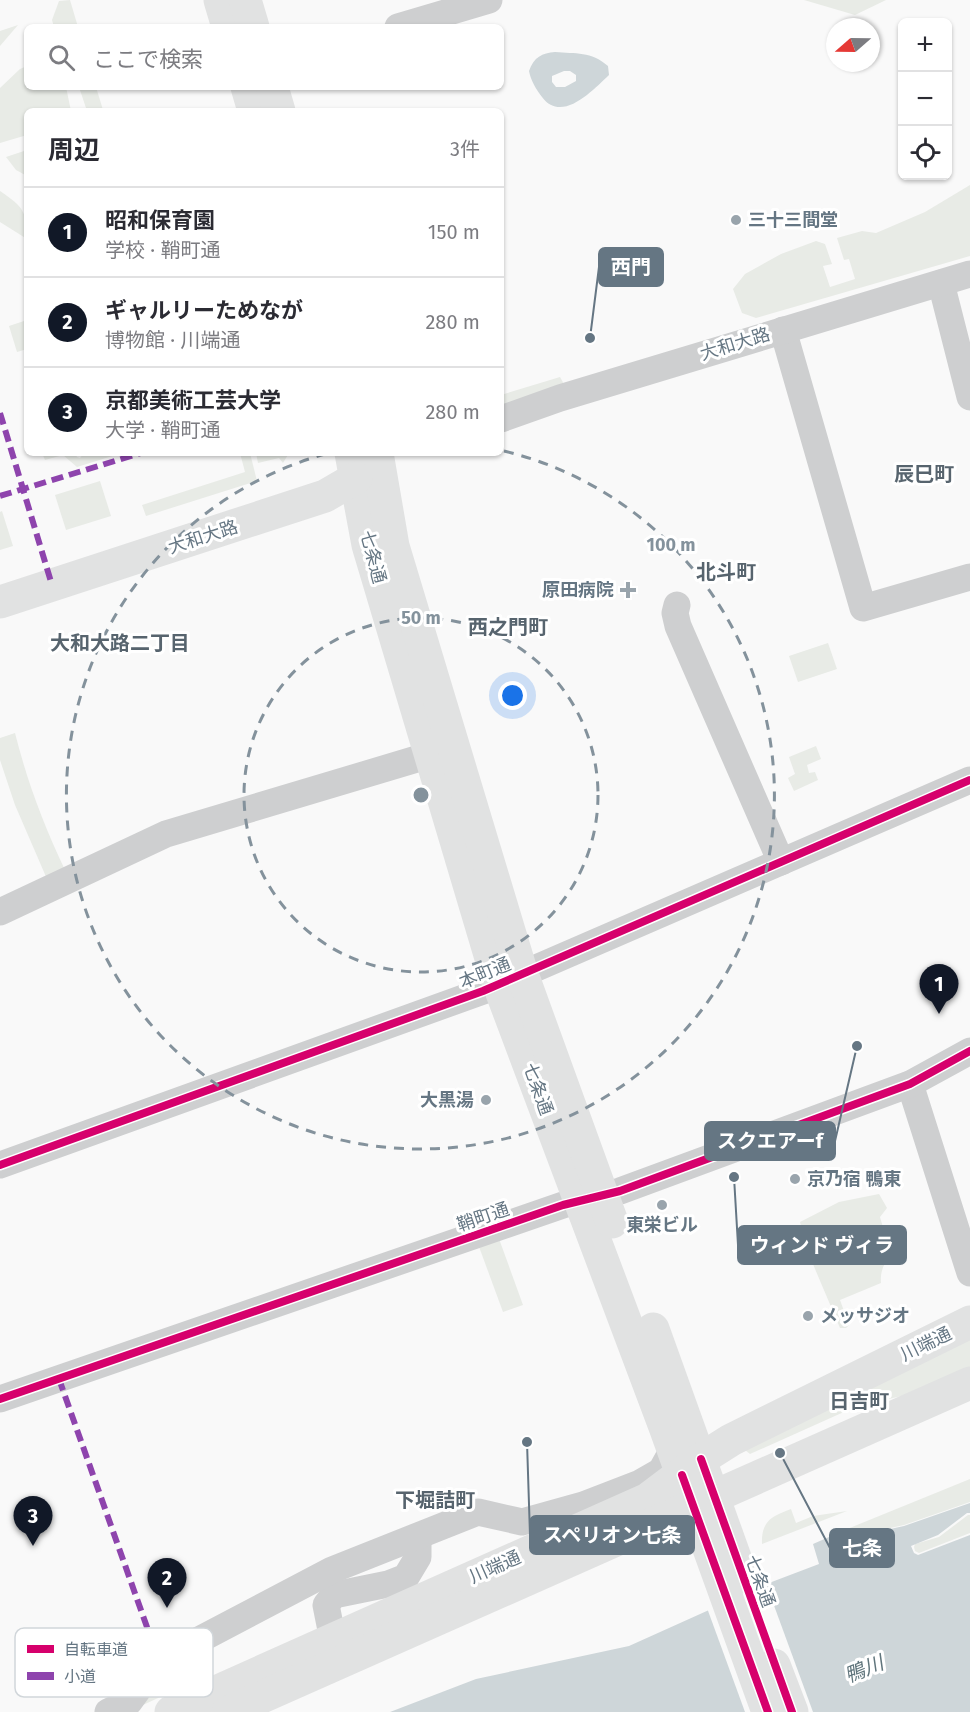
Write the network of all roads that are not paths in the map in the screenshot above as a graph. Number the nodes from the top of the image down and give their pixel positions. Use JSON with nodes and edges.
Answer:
{"nodes":[{"id":1,"x":220,"y":0,"type":"edge"},
{"id":2,"x":245,"y":0,"type":"edge"},
{"id":3,"x":489,"y":0,"type":"edge"},
{"id":4,"x":227,"y":24,"type":"edge"},
{"id":5,"x":252,"y":24,"type":"edge"},
{"id":6,"x":408,"y":24,"type":"edge"},
{"id":7,"x":248,"y":90,"type":"edge"},
{"id":8,"x":273,"y":90,"type":"edge"},
{"id":9,"x":253,"y":108,"type":"edge"},
{"id":10,"x":278,"y":108,"type":"edge"},
{"id":11,"x":970,"y":274,"type":"edge"},
{"id":12,"x":941,"y":283,"type":"junction"},
{"id":13,"x":783,"y":330,"type":"junction"},
{"id":14,"x":970,"y":397,"type":"edge"},
{"id":15,"x":504,"y":418,"type":"edge"},
{"id":16,"x":372,"y":460,"type":"edge"},
{"id":17,"x":970,"y":577,"type":"edge"},
{"id":18,"x":0,"y":602,"type":"edge"},
{"id":19,"x":677,"y":605,"type":"dead end"},
{"id":20,"x":430,"y":755,"type":"junction"},
{"id":21,"x":970,"y":781,"type":"edge"},
{"id":22,"x":781,"y":862,"type":"junction"},
{"id":23,"x":0,"y":912,"type":"edge"},
{"id":24,"x":510,"y":980,"type":"junction"},
{"id":25,"x":970,"y":1051,"type":"edge"},
{"id":26,"x":910,"y":1084,"type":"junction"},
{"id":27,"x":0,"y":1165,"type":"edge"},
{"id":28,"x":591,"y":1198,"type":"junction"},
{"id":29,"x":964,"y":1233,"type":"edge"},
{"id":30,"x":970,"y":1273,"type":"edge"},
{"id":31,"x":970,"y":1322,"type":"edge"},
{"id":32,"x":970,"y":1383,"type":"edge"},
{"id":33,"x":0,"y":1399,"type":"edge"},
{"id":34,"x":692,"y":1477,"type":"junction"},
{"id":35,"x":418,"y":1537,"type":"junction"},
{"id":36,"x":723,"y":1559,"type":"junction"},
{"id":37,"x":213,"y":1633,"type":"edge"},
{"id":38,"x":333,"y":1640,"type":"junction"},
{"id":39,"x":213,"y":1693,"type":"edge"},
{"id":40,"x":133,"y":1697,"type":"edge"},
{"id":41,"x":205,"y":1697,"type":"edge"},
{"id":42,"x":108,"y":1712,"type":"edge"},
{"id":43,"x":171,"y":1712,"type":"edge"},
{"id":44,"x":228,"y":1712,"type":"edge"},
{"id":45,"x":768,"y":1712,"type":"edge"},
{"id":46,"x":792,"y":1712,"type":"edge"}],
"edges":[{"from":1,"to":4,"type":"main road"},
{"from":2,"to":5,"type":"main road"},
{"from":3,"to":6,"type":"street"},
{"from":7,"to":9,"type":"main road"},
{"from":8,"to":10,"type":"main road"},
{"from":11,"to":12,"type":"street","name":"大和大路"},
{"from":12,"to":13,"type":"street","name":"大和大路"},
{"from":12,"to":14,"type":"street"},
{"from":13,"to":15,"type":"street","name":"大和大路"},
{"from":13,"to":17,"type":"street"},
{"from":16,"to":18,"type":"main road","name":"大和大路"},
{"from":16,"to":20,"type":"main road","name":"七条通"},
{"from":16,"to":24,"type":"main road","name":"七条通"},
{"from":19,"to":22,"type":"street"},
{"from":20,"to":23,"type":"street"},
{"from":20,"to":24,"type":"main road","name":"七条通"},
{"from":21,"to":22,"type":"street","name":"本町通"},
{"from":22,"to":24,"type":"street","name":"本町通"},
{"from":24,"to":27,"type":"street","name":"本町通"},
{"from":24,"to":28,"type":"main road","name":"七条通"},
{"from":25,"to":26,"type":"street","name":"鞘町通"},
{"from":26,"to":28,"type":"street","name":"鞘町通"},
{"from":26,"to":29,"type":"street"},
{"from":28,"to":33,"type":"street","name":"鞘町通"},
{"from":28,"to":34,"type":"main road","name":"七条通"},
{"from":29,"to":30,"type":"street"},
{"from":31,"to":34,"type":"main road","name":"川端通"},
{"from":32,"to":34,"type":"main road","name":"川端通"},
{"from":34,"to":35,"type":"street"},
{"from":34,"to":36,"type":"main road","name":"七条通"},
{"from":34,"to":38,"type":"main road","name":"川端通"},
{"from":34,"to":44,"type":"main road","name":"川端通"},
{"from":35,"to":37,"type":"street"},
{"from":35,"to":38,"type":"street"},
{"from":36,"to":45,"type":"main road","name":"七条通"},
{"from":36,"to":46,"type":"main road","name":"七条通"},
{"from":38,"to":39,"type":"main road","name":"川端通"},
{"from":40,"to":42,"type":"street"},
{"from":41,"to":43,"type":"main road","name":"川端通"}]}
